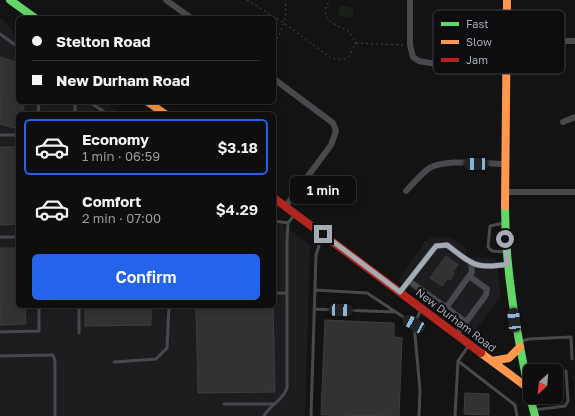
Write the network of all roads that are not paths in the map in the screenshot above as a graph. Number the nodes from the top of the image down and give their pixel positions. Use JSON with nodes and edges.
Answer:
{"nodes":[{"id":1,"x":10,"y":0,"type":"edge"},
{"id":2,"x":166,"y":0,"type":"edge"},
{"id":3,"x":410,"y":0,"type":"edge"},
{"id":4,"x":507,"y":0,"type":"edge"},
{"id":5,"x":507,"y":10,"type":"edge"},
{"id":6,"x":32,"y":16,"type":"edge"},
{"id":7,"x":187,"y":16,"type":"edge"},
{"id":8,"x":0,"y":34,"type":"edge"},
{"id":9,"x":16,"y":46,"type":"edge"},
{"id":10,"x":433,"y":63,"type":"edge"},
{"id":11,"x":505,"y":74,"type":"edge"},
{"id":12,"x":276,"y":80,"type":"edge"},
{"id":13,"x":93,"y":104,"type":"edge"},
{"id":14,"x":151,"y":104,"type":"edge"},
{"id":15,"x":104,"y":112,"type":"edge"},
{"id":16,"x":162,"y":112,"type":"edge"},
{"id":17,"x":575,"y":118,"type":"edge"},
{"id":18,"x":563,"y":122,"type":"dead end"},
{"id":19,"x":0,"y":135,"type":"edge"},
{"id":20,"x":16,"y":135,"type":"edge"},
{"id":21,"x":504,"y":164,"type":"junction"},
{"id":22,"x":406,"y":191,"type":"dead end"},
{"id":23,"x":504,"y":192,"type":"junction"},
{"id":24,"x":575,"y":192,"type":"edge"},
{"id":25,"x":276,"y":202,"type":"edge"},
{"id":26,"x":286,"y":207,"type":"junction"},
{"id":27,"x":295,"y":214,"type":"junction"},
{"id":28,"x":276,"y":221,"type":"edge"},
{"id":29,"x":288,"y":223,"type":"junction"},
{"id":30,"x":504,"y":223,"type":"junction"},
{"id":31,"x":323,"y":234,"type":"junction"},
{"id":32,"x":0,"y":236,"type":"edge"},
{"id":33,"x":16,"y":237,"type":"edge"},
{"id":34,"x":506,"y":252,"type":"junction"},
{"id":35,"x":471,"y":264,"type":"junction"},
{"id":36,"x":508,"y":264,"type":"junction"},
{"id":37,"x":469,"y":276,"type":"junction"},
{"id":38,"x":409,"y":281,"type":"junction"},
{"id":39,"x":315,"y":290,"type":"junction"},
{"id":40,"x":400,"y":292,"type":"junction"},
{"id":41,"x":276,"y":293,"type":"edge"},
{"id":42,"x":287,"y":293,"type":"junction"},
{"id":43,"x":39,"y":308,"type":"edge"},
{"id":44,"x":79,"y":308,"type":"edge"},
{"id":45,"x":169,"y":308,"type":"edge"},
{"id":46,"x":422,"y":308,"type":"junction"},
{"id":47,"x":446,"y":308,"type":"junction"},
{"id":48,"x":314,"y":309,"type":"junction"},
{"id":49,"x":395,"y":312,"type":"junction"},
{"id":50,"x":466,"y":322,"type":"junction"},
{"id":51,"x":414,"y":324,"type":"junction"},
{"id":52,"x":0,"y":332,"type":"edge"},
{"id":53,"x":79,"y":333,"type":"dead end"},
{"id":54,"x":457,"y":334,"type":"junction"},
{"id":55,"x":470,"y":344,"type":"junction"},
{"id":56,"x":519,"y":345,"type":"junction"},
{"id":57,"x":0,"y":356,"type":"edge"},
{"id":58,"x":572,"y":359,"type":"dead end"},
{"id":59,"x":492,"y":360,"type":"junction"},
{"id":60,"x":458,"y":361,"type":"junction"},
{"id":61,"x":114,"y":362,"type":"dead end"},
{"id":62,"x":523,"y":364,"type":"edge"},
{"id":63,"x":566,"y":371,"type":"dead end"},
{"id":64,"x":523,"y":384,"type":"edge"},
{"id":65,"x":224,"y":404,"type":"dead end"},
{"id":66,"x":273,"y":404,"type":"junction"},
{"id":67,"x":534,"y":413,"type":"edge"},
{"id":68,"x":55,"y":416,"type":"edge"},
{"id":69,"x":264,"y":416,"type":"edge"},
{"id":70,"x":311,"y":416,"type":"edge"},
{"id":71,"x":418,"y":416,"type":"edge"},
{"id":72,"x":455,"y":416,"type":"edge"},
{"id":73,"x":517,"y":416,"type":"edge"}],
"edges":[{"from":1,"to":6,"type":"main road"},
{"from":2,"to":7,"type":"street"},
{"from":3,"to":10,"type":"street"},
{"from":4,"to":5,"type":"main road"},
{"from":8,"to":9,"type":"lane"},
{"from":11,"to":21,"type":"main road"},
{"from":12,"to":26,"type":"street"},
{"from":13,"to":15,"type":"lane"},
{"from":14,"to":16,"type":"main road"},
{"from":17,"to":18,"type":"street"},
{"from":19,"to":20,"type":"lane"},
{"from":21,"to":22,"type":"street"},
{"from":21,"to":23,"type":"main road"},
{"from":23,"to":24,"type":"street"},
{"from":23,"to":30,"type":"main road"},
{"from":25,"to":26,"type":"main road","name":"New Durham Road"},
{"from":26,"to":27,"type":"main road","name":"New Durham Road"},
{"from":27,"to":29,"type":"lane"},
{"from":27,"to":31,"type":"main road","name":"New Durham Road"},
{"from":28,"to":29,"type":"lane"},
{"from":29,"to":42,"type":"lane"},
{"from":30,"to":34,"type":"main road"},
{"from":30,"to":34,"type":"lane"},
{"from":31,"to":39,"type":"lane"},
{"from":31,"to":40,"type":"main road","name":"New Durham Road"},
{"from":32,"to":33,"type":"lane"},
{"from":34,"to":36,"type":"main road"},
{"from":35,"to":36,"type":"street"},
{"from":35,"to":37,"type":"street"},
{"from":35,"to":38,"type":"street"},
{"from":36,"to":56,"type":"main road"},
{"from":37,"to":47,"type":"street"},
{"from":37,"to":50,"type":"street"},
{"from":38,"to":40,"type":"street"},
{"from":38,"to":47,"type":"street"},
{"from":39,"to":48,"type":"lane"},
{"from":39,"to":49,"type":"lane"},
{"from":40,"to":46,"type":"main road","name":"New Durham Road"},
{"from":41,"to":42,"type":"lane"},
{"from":42,"to":66,"type":"lane"},
{"from":43,"to":52,"type":"lane"},
{"from":44,"to":53,"type":"lane"},
{"from":45,"to":61,"type":"lane"},
{"from":46,"to":51,"type":"lane"},
{"from":46,"to":54,"type":"main road","name":"New Durham Road"},
{"from":47,"to":50,"type":"street"},
{"from":48,"to":49,"type":"lane"},
{"from":48,"to":70,"type":"lane"},
{"from":49,"to":51,"type":"lane"},
{"from":50,"to":54,"type":"street"},
{"from":51,"to":71,"type":"lane"},
{"from":54,"to":55,"type":"main road","name":"New Durham Road"},
{"from":55,"to":59,"type":"main road","name":"New Durham Road"},
{"from":55,"to":60,"type":"lane"},
{"from":56,"to":58,"type":"lane"},
{"from":56,"to":59,"type":"main road"},
{"from":56,"to":62,"type":"main road"},
{"from":57,"to":68,"type":"lane"},
{"from":59,"to":64,"type":"main road","name":"New Durham Road"},
{"from":60,"to":72,"type":"lane"},
{"from":60,"to":73,"type":"lane"},
{"from":63,"to":67,"type":"lane"},
{"from":65,"to":66,"type":"lane"},
{"from":66,"to":69,"type":"lane"}]}
